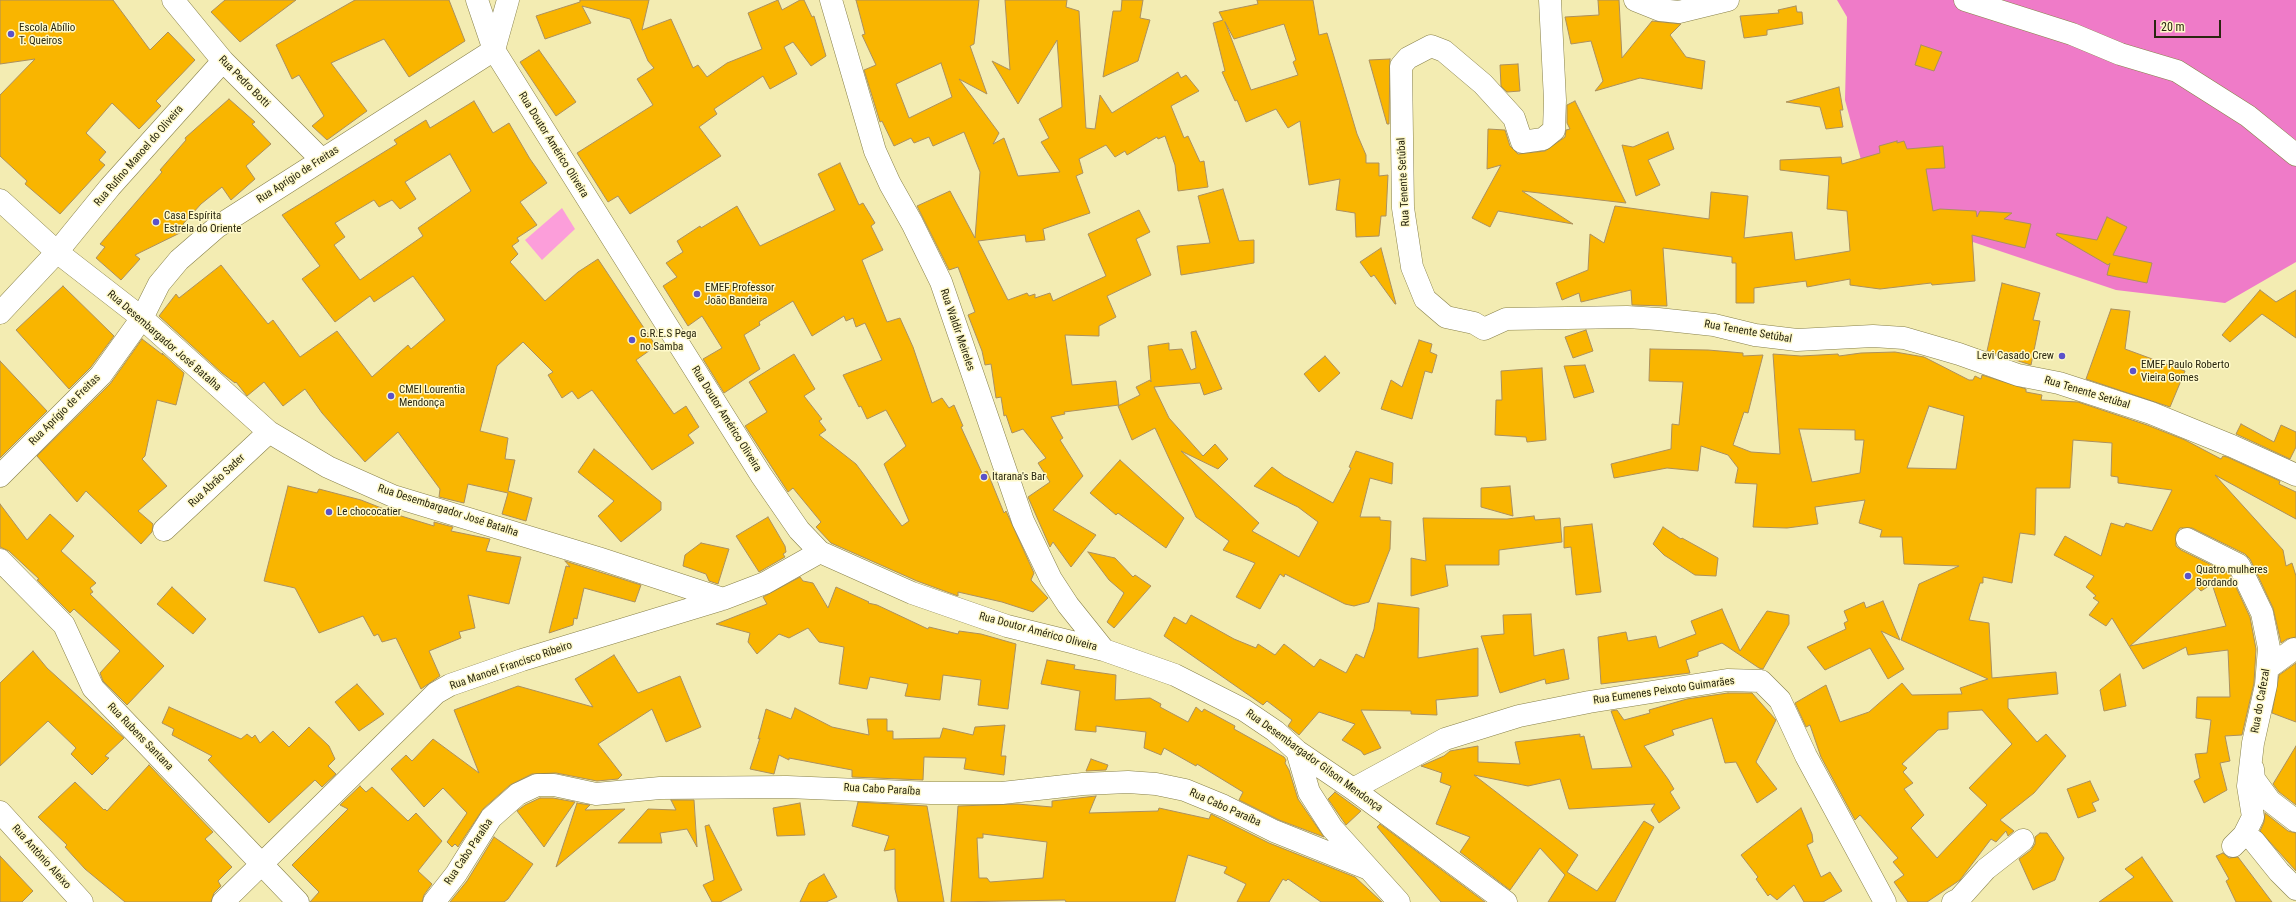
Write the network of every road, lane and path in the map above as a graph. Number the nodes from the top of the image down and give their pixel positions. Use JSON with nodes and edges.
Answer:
{"nodes":[{"id":1,"x":173,"y":0,"type":"edge"},
{"id":2,"x":477,"y":0,"type":"edge"},
{"id":3,"x":508,"y":0,"type":"edge"},
{"id":4,"x":831,"y":0,"type":"edge"},
{"id":5,"x":1550,"y":0,"type":"edge"},
{"id":6,"x":1635,"y":0,"type":"edge"},
{"id":7,"x":1728,"y":0,"type":"edge"},
{"id":8,"x":1965,"y":0,"type":"edge"},
{"id":9,"x":494,"y":50,"type":"junction"},
{"id":10,"x":223,"y":61,"type":"junction"},
{"id":11,"x":2296,"y":155,"type":"edge"},
{"id":12,"x":321,"y":159,"type":"junction"},
{"id":13,"x":0,"y":200,"type":"edge"},
{"id":14,"x":57,"y":252,"type":"junction"},
{"id":15,"x":0,"y":313,"type":"edge"},
{"id":16,"x":142,"y":318,"type":"junction"},
{"id":17,"x":269,"y":432,"type":"junction"},
{"id":18,"x":2296,"y":475,"type":"edge"},
{"id":19,"x":0,"y":476,"type":"edge"},
{"id":20,"x":164,"y":530,"type":"dead end"},
{"id":21,"x":2187,"y":539,"type":"dead end"},
{"id":22,"x":820,"y":552,"type":"junction"},
{"id":23,"x":0,"y":560,"type":"edge"},
{"id":24,"x":723,"y":600,"type":"junction"},
{"id":25,"x":2294,"y":649,"type":"dead end"},
{"id":26,"x":1104,"y":650,"type":"junction"},
{"id":27,"x":2268,"y":668,"type":"junction"},
{"id":28,"x":1297,"y":751,"type":"junction"},
{"id":29,"x":2252,"y":758,"type":"junction"},
{"id":30,"x":1353,"y":789,"type":"junction"},
{"id":31,"x":0,"y":812,"type":"edge"},
{"id":32,"x":2296,"y":821,"type":"edge"},
{"id":33,"x":2023,"y":840,"type":"dead end"},
{"id":34,"x":2254,"y":841,"type":"dead end"},
{"id":35,"x":2233,"y":846,"type":"dead end"},
{"id":36,"x":262,"y":863,"type":"junction"},
{"id":37,"x":1369,"y":869,"type":"junction"},
{"id":38,"x":2296,"y":889,"type":"edge"},
{"id":39,"x":82,"y":902,"type":"edge"},
{"id":40,"x":223,"y":902,"type":"edge"},
{"id":41,"x":298,"y":902,"type":"edge"},
{"id":42,"x":434,"y":902,"type":"edge"},
{"id":43,"x":1399,"y":902,"type":"edge"},
{"id":44,"x":1506,"y":902,"type":"edge"},
{"id":45,"x":1885,"y":902,"type":"edge"},
{"id":46,"x":1953,"y":902,"type":"edge"}],
"edges":[{"from":1,"to":10,"type":"street","name":"Rua Pedro Botti"},
{"from":2,"to":9,"type":"street","name":"Rua Doutor Américo Oliveira"},
{"from":3,"to":9,"type":"street"},
{"from":4,"to":26,"type":"street","name":"Rua Waldir Meireles"},
{"from":5,"to":18,"type":"street","name":"Rua Tenente Setúbal"},
{"from":6,"to":7,"type":"street"},
{"from":8,"to":11,"type":"street"},
{"from":9,"to":12,"type":"street","name":"Rua Aprígio de Freitas"},
{"from":9,"to":22,"type":"street","name":"Rua Doutor Américo Oliveira"},
{"from":10,"to":12,"type":"street","name":"Rua Pedro Botti"},
{"from":10,"to":14,"type":"street","name":"Rua Rufino Manoel do Oliveira"},
{"from":12,"to":16,"type":"street","name":"Rua Aprígio de Freitas"},
{"from":13,"to":14,"type":"street","name":"Rua Desembargador José Batalha"},
{"from":14,"to":15,"type":"street","name":"Rua Rufino Manoel do Oliveira"},
{"from":14,"to":16,"type":"street","name":"Rua Desembargador José Batalha"},
{"from":16,"to":17,"type":"street","name":"Rua Desembargador José Batalha"},
{"from":16,"to":19,"type":"street","name":"Rua Aprígio de Freitas"},
{"from":17,"to":20,"type":"street","name":"Rua Abrão Sader"},
{"from":17,"to":24,"type":"street","name":"Rua Desembargador José Batalha"},
{"from":21,"to":27,"type":"street","name":"Rua do Cafezal"},
{"from":22,"to":24,"type":"street","name":"Rua Manoel Francisco Ribeiro"},
{"from":22,"to":26,"type":"street","name":"Rua Doutor Américo Oliveira"},
{"from":23,"to":36,"type":"street","name":"Rua Rubens Santana"},
{"from":24,"to":36,"type":"street","name":"Rua Manoel Francisco Ribeiro"},
{"from":25,"to":27,"type":"street"},
{"from":26,"to":28,"type":"street","name":"Rua Desembargador Gilson Mendonça"},
{"from":27,"to":29,"type":"street","name":"Rua do Cafezal"},
{"from":28,"to":30,"type":"street","name":"Rua Desembargador Gilson Mendonça"},
{"from":28,"to":37,"type":"street"},
{"from":29,"to":32,"type":"street"},
{"from":29,"to":35,"type":"street","name":"Rua do Cafezal"},
{"from":30,"to":44,"type":"street","name":"Rua Desembargador Gilson Mendonça"},
{"from":30,"to":45,"type":"street","name":"Rua Eumenes Peixoto Guimarães"},
{"from":31,"to":39,"type":"street","name":"Rua Antônio Aleixo"},
{"from":33,"to":46,"type":"street"},
{"from":34,"to":38,"type":"street"},
{"from":36,"to":40,"type":"street","name":"Rua Manoel Francisco Ribeiro"},
{"from":36,"to":41,"type":"street","name":"Rua Rubens Santana"},
{"from":37,"to":42,"type":"street","name":"Rua Cabo Paraíba"},
{"from":37,"to":43,"type":"street"}]}
